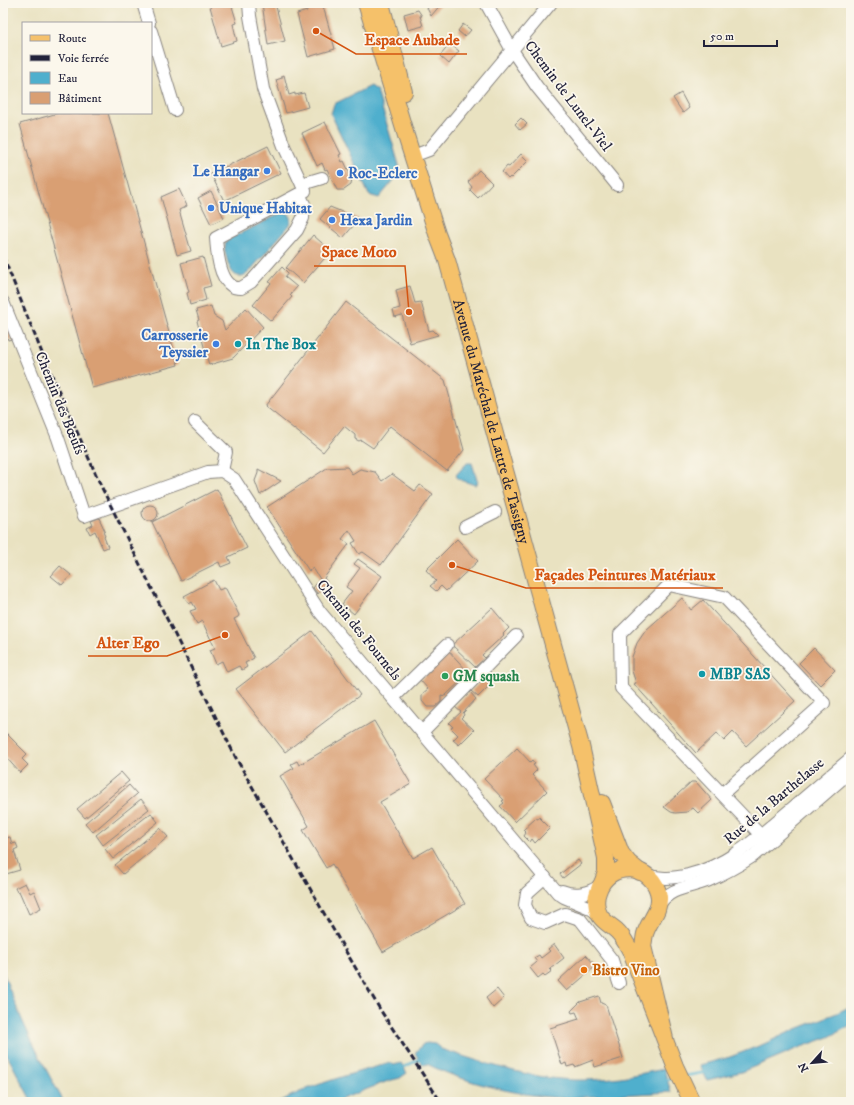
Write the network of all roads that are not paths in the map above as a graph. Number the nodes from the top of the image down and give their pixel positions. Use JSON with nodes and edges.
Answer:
{"nodes":[{"id":1,"x":143,"y":3,"type":"edge"},
{"id":2,"x":248,"y":3,"type":"edge"},
{"id":3,"x":366,"y":3,"type":"edge"},
{"id":4,"x":381,"y":3,"type":"edge"},
{"id":5,"x":486,"y":3,"type":"edge"},
{"id":6,"x":551,"y":3,"type":"edge"},
{"id":7,"x":149,"y":22,"type":"edge"},
{"id":8,"x":152,"y":34,"type":"edge"},
{"id":9,"x":512,"y":50,"type":"junction"},
{"id":10,"x":175,"y":110,"type":"dead end"},
{"id":11,"x":421,"y":152,"type":"junction"},
{"id":12,"x":322,"y":178,"type":"dead end"},
{"id":13,"x":616,"y":185,"type":"dead end"},
{"id":14,"x":300,"y":189,"type":"junction"},
{"id":15,"x":447,"y":260,"type":"junction"},
{"id":16,"x":3,"y":302,"type":"edge"},
{"id":17,"x":195,"y":422,"type":"dead end"},
{"id":18,"x":222,"y":471,"type":"junction"},
{"id":19,"x":495,"y":512,"type":"dead end"},
{"id":20,"x":465,"y":527,"type":"dead end"},
{"id":21,"x":516,"y":636,"type":"dead end"},
{"id":22,"x":447,"y":645,"type":"dead end"},
{"id":23,"x":393,"y":698,"type":"junction"},
{"id":24,"x":422,"y":732,"type":"junction"},
{"id":25,"x":581,"y":746,"type":"junction"},
{"id":26,"x":851,"y":758,"type":"edge"},
{"id":27,"x":851,"y":771,"type":"edge"},
{"id":28,"x":722,"y":794,"type":"junction"},
{"id":29,"x":765,"y":838,"type":"junction"},
{"id":30,"x":643,"y":873,"type":"junction"},
{"id":31,"x":546,"y":879,"type":"junction"},
{"id":32,"x":601,"y":884,"type":"junction"},
{"id":33,"x":659,"y":905,"type":"junction"},
{"id":34,"x":600,"y":915,"type":"junction"},
{"id":35,"x":651,"y":921,"type":"junction"},
{"id":36,"x":616,"y":930,"type":"junction"},
{"id":37,"x":619,"y":983,"type":"dead end"},
{"id":38,"x":666,"y":1043,"type":"junction"},
{"id":39,"x":689,"y":1097,"type":"edge"}],
"edges":[{"from":1,"to":7,"type":"street"},
{"from":2,"to":14,"type":"street"},
{"from":3,"to":15,"type":"main road","name":"Avenue du Maréchal de Lattre de Tassigny"},
{"from":4,"to":11,"type":"main road","name":"Avenue du Maréchal de Lattre de Tassigny"},
{"from":5,"to":9,"type":"street","name":"Chemin de Lunel-Viel"},
{"from":6,"to":9,"type":"street"},
{"from":8,"to":10,"type":"street"},
{"from":9,"to":11,"type":"street"},
{"from":9,"to":13,"type":"street","name":"Chemin de Lunel-Viel"},
{"from":11,"to":15,"type":"main road","name":"Avenue du Maréchal de Lattre de Tassigny"},
{"from":12,"to":14,"type":"street"},
{"from":14,"to":14,"type":"street"},
{"from":15,"to":25,"type":"main road","name":"Avenue du Maréchal de Lattre de Tassigny"},
{"from":16,"to":18,"type":"street","name":"Chemin des Bœufs"},
{"from":17,"to":18,"type":"street"},
{"from":18,"to":23,"type":"street","name":"Chemin des Fournels"},
{"from":19,"to":20,"type":"street"},
{"from":21,"to":24,"type":"street"},
{"from":22,"to":23,"type":"street"},
{"from":23,"to":24,"type":"street","name":"Chemin des Fournels"},
{"from":24,"to":31,"type":"street","name":"Chemin des Fournels"},
{"from":25,"to":30,"type":"main road","name":"Avenue du Maréchal de Lattre de Tassigny"},
{"from":25,"to":32,"type":"main road","name":"Avenue du Maréchal de Lattre de Tassigny"},
{"from":26,"to":29,"type":"street","name":"Rue de la Barthelasse"},
{"from":27,"to":29,"type":"street","name":"Rue de la Barthelasse"},
{"from":28,"to":28,"type":"street"},
{"from":28,"to":29,"type":"street"},
{"from":29,"to":30,"type":"street","name":"Rue de la Barthelasse"},
{"from":29,"to":33,"type":"street","name":"Rue de la Barthelasse"},
{"from":30,"to":32,"type":"main road"},
{"from":30,"to":33,"type":"main road"},
{"from":31,"to":32,"type":"street","name":"Chemin des Fournels"},
{"from":31,"to":34,"type":"street","name":"Chemin des Fournels"},
{"from":31,"to":37,"type":"street"},
{"from":32,"to":34,"type":"main road"},
{"from":33,"to":35,"type":"main road"},
{"from":34,"to":36,"type":"main road"},
{"from":35,"to":36,"type":"main road"},
{"from":35,"to":38,"type":"main road"},
{"from":36,"to":38,"type":"main road"},
{"from":38,"to":39,"type":"main road"}]}
